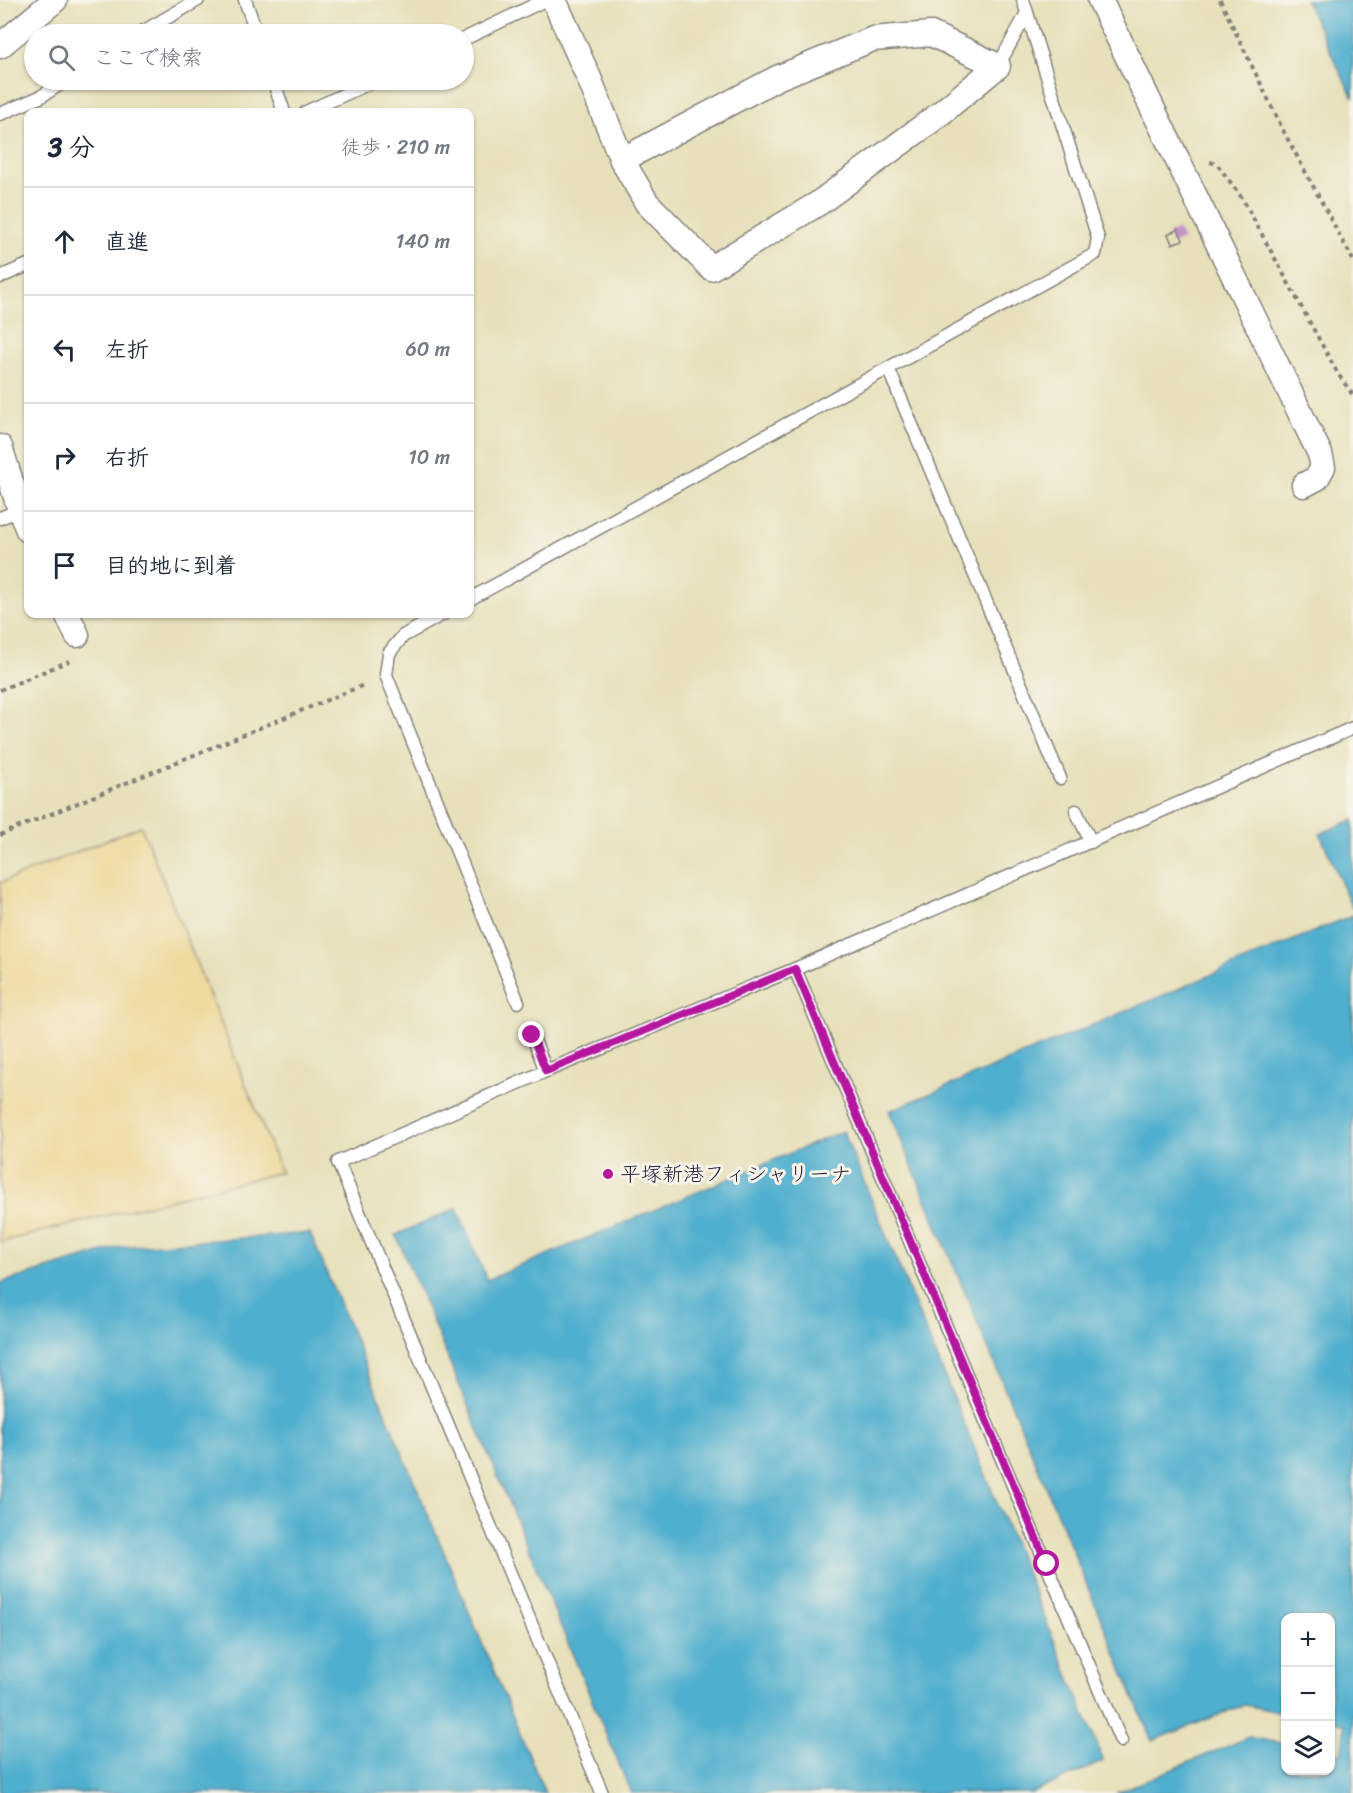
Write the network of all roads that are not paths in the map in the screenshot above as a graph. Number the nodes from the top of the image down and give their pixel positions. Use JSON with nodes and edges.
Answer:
{"nodes":[{"id":1,"x":55,"y":0,"type":"edge"},
{"id":2,"x":198,"y":0,"type":"edge"},
{"id":3,"x":245,"y":0,"type":"edge"},
{"id":4,"x":545,"y":0,"type":"edge"},
{"id":5,"x":554,"y":0,"type":"edge"},
{"id":6,"x":1100,"y":0,"type":"edge"},
{"id":7,"x":1025,"y":6,"type":"edge"},
{"id":8,"x":26,"y":24,"type":"edge"},
{"id":9,"x":156,"y":24,"type":"edge"},
{"id":10,"x":253,"y":24,"type":"edge"},
{"id":11,"x":24,"y":26,"type":"edge"},
{"id":12,"x":474,"y":34,"type":"edge"},
{"id":13,"x":0,"y":46,"type":"edge"},
{"id":14,"x":998,"y":66,"type":"junction"},
{"id":15,"x":51,"y":90,"type":"edge"},
{"id":16,"x":276,"y":90,"type":"edge"},
{"id":17,"x":354,"y":90,"type":"edge"},
{"id":18,"x":283,"y":108,"type":"edge"},
{"id":19,"x":315,"y":108,"type":"edge"},
{"id":20,"x":0,"y":114,"type":"edge"},
{"id":21,"x":622,"y":160,"type":"junction"},
{"id":22,"x":24,"y":267,"type":"edge"},
{"id":23,"x":0,"y":277,"type":"edge"},
{"id":24,"x":888,"y":368,"type":"junction"},
{"id":25,"x":0,"y":447,"type":"edge"},
{"id":26,"x":1304,"y":485,"type":"dead end"},
{"id":27,"x":16,"y":519,"type":"edge"},
{"id":28,"x":474,"y":597,"type":"edge"},
{"id":29,"x":436,"y":618,"type":"edge"},
{"id":30,"x":1353,"y":728,"type":"edge"},
{"id":31,"x":1060,"y":778,"type":"dead end"},
{"id":32,"x":1076,"y":811,"type":"dead end"},
{"id":33,"x":1091,"y":842,"type":"junction"},
{"id":34,"x":795,"y":969,"type":"junction"},
{"id":35,"x":519,"y":1002,"type":"dead end"},
{"id":36,"x":532,"y":1035,"type":"dead end"},
{"id":37,"x":546,"y":1071,"type":"junction"},
{"id":38,"x":1121,"y":1741,"type":"dead end"},
{"id":39,"x":602,"y":1793,"type":"edge"}],
"edges":[{"from":1,"to":8,"type":"street"},
{"from":2,"to":9,"type":"lane"},
{"from":3,"to":10,"type":"lane"},
{"from":4,"to":12,"type":"lane"},
{"from":5,"to":21,"type":"street"},
{"from":6,"to":26,"type":"street"},
{"from":7,"to":14,"type":"lane"},
{"from":7,"to":24,"type":"lane"},
{"from":11,"to":13,"type":"street"},
{"from":14,"to":21,"type":"street"},
{"from":14,"to":21,"type":"street"},
{"from":15,"to":20,"type":"lane"},
{"from":16,"to":18,"type":"lane"},
{"from":17,"to":19,"type":"lane"},
{"from":22,"to":23,"type":"lane"},
{"from":24,"to":28,"type":"lane"},
{"from":24,"to":31,"type":"lane"},
{"from":25,"to":27,"type":"street"},
{"from":29,"to":35,"type":"lane"},
{"from":30,"to":33,"type":"lane"},
{"from":32,"to":33,"type":"lane"},
{"from":33,"to":34,"type":"lane"},
{"from":34,"to":37,"type":"lane"},
{"from":34,"to":38,"type":"lane"},
{"from":36,"to":37,"type":"lane"},
{"from":37,"to":39,"type":"lane"}]}
